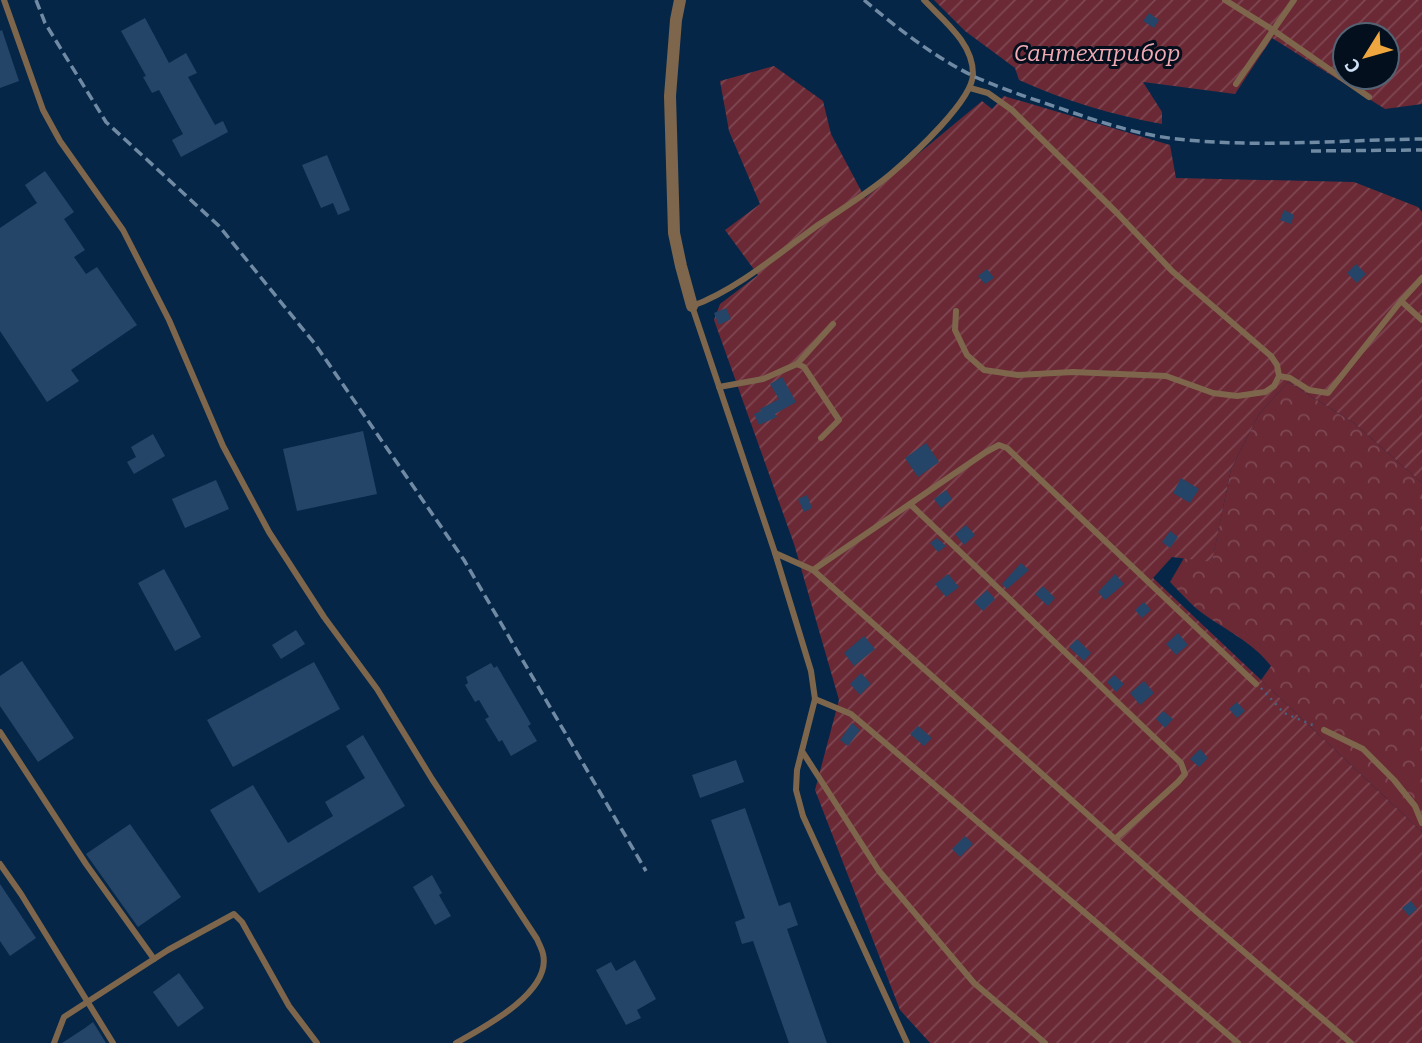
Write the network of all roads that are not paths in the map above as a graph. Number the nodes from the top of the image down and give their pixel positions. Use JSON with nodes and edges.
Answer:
{"nodes":[{"id":1,"x":4,"y":0,"type":"edge"},
{"id":2,"x":680,"y":0,"type":"edge"},
{"id":3,"x":925,"y":0,"type":"edge"},
{"id":4,"x":1225,"y":0,"type":"edge"},
{"id":5,"x":1294,"y":0,"type":"edge"},
{"id":6,"x":1273,"y":30,"type":"junction"},
{"id":7,"x":1236,"y":84,"type":"dead end"},
{"id":8,"x":970,"y":88,"type":"junction"},
{"id":9,"x":1369,"y":97,"type":"dead end"},
{"id":10,"x":1422,"y":278,"type":"edge"},
{"id":11,"x":1401,"y":302,"type":"junction"},
{"id":12,"x":692,"y":306,"type":"junction"},
{"id":13,"x":956,"y":311,"type":"dead end"},
{"id":14,"x":1422,"y":320,"type":"edge"},
{"id":15,"x":833,"y":324,"type":"dead end"},
{"id":16,"x":797,"y":364,"type":"junction"},
{"id":17,"x":1279,"y":376,"type":"junction"},
{"id":18,"x":719,"y":387,"type":"junction"},
{"id":19,"x":821,"y":438,"type":"dead end"},
{"id":20,"x":910,"y":504,"type":"junction"},
{"id":21,"x":775,"y":552,"type":"junction"},
{"id":22,"x":813,"y":570,"type":"junction"},
{"id":23,"x":1256,"y":684,"type":"road end"},
{"id":24,"x":815,"y":699,"type":"junction"},
{"id":25,"x":1324,"y":730,"type":"road end"},
{"id":26,"x":0,"y":732,"type":"edge"},
{"id":27,"x":802,"y":751,"type":"junction"},
{"id":28,"x":1422,"y":824,"type":"edge"},
{"id":29,"x":1115,"y":839,"type":"junction"},
{"id":30,"x":0,"y":864,"type":"edge"},
{"id":31,"x":153,"y":959,"type":"junction"},
{"id":32,"x":88,"y":1001,"type":"junction"},
{"id":33,"x":54,"y":1043,"type":"edge"},
{"id":34,"x":113,"y":1043,"type":"edge"},
{"id":35,"x":317,"y":1043,"type":"edge"},
{"id":36,"x":456,"y":1043,"type":"edge"},
{"id":37,"x":907,"y":1043,"type":"edge"},
{"id":38,"x":1045,"y":1043,"type":"edge"},
{"id":39,"x":1238,"y":1043,"type":"edge"},
{"id":40,"x":1351,"y":1043,"type":"edge"}],
"edges":[{"from":1,"to":36,"type":"lane"},
{"from":2,"to":12,"type":"street"},
{"from":3,"to":8,"type":"lane"},
{"from":4,"to":6,"type":"lane"},
{"from":5,"to":6,"type":"lane"},
{"from":6,"to":7,"type":"lane"},
{"from":6,"to":9,"type":"lane"},
{"from":8,"to":12,"type":"lane"},
{"from":8,"to":17,"type":"lane"},
{"from":10,"to":11,"type":"lane"},
{"from":11,"to":14,"type":"lane"},
{"from":11,"to":17,"type":"lane"},
{"from":12,"to":18,"type":"lane"},
{"from":13,"to":17,"type":"lane"},
{"from":15,"to":16,"type":"lane"},
{"from":16,"to":18,"type":"lane"},
{"from":16,"to":19,"type":"lane"},
{"from":18,"to":21,"type":"lane"},
{"from":20,"to":22,"type":"lane"},
{"from":20,"to":23,"type":"lane"},
{"from":20,"to":29,"type":"lane"},
{"from":21,"to":22,"type":"lane"},
{"from":21,"to":24,"type":"lane"},
{"from":22,"to":29,"type":"lane"},
{"from":24,"to":27,"type":"lane"},
{"from":24,"to":39,"type":"lane"},
{"from":25,"to":28,"type":"lane"},
{"from":26,"to":31,"type":"lane"},
{"from":27,"to":37,"type":"lane"},
{"from":27,"to":38,"type":"lane"},
{"from":29,"to":40,"type":"lane"},
{"from":30,"to":32,"type":"lane"},
{"from":31,"to":32,"type":"lane"},
{"from":31,"to":35,"type":"lane"},
{"from":32,"to":33,"type":"lane"},
{"from":32,"to":34,"type":"lane"}]}
